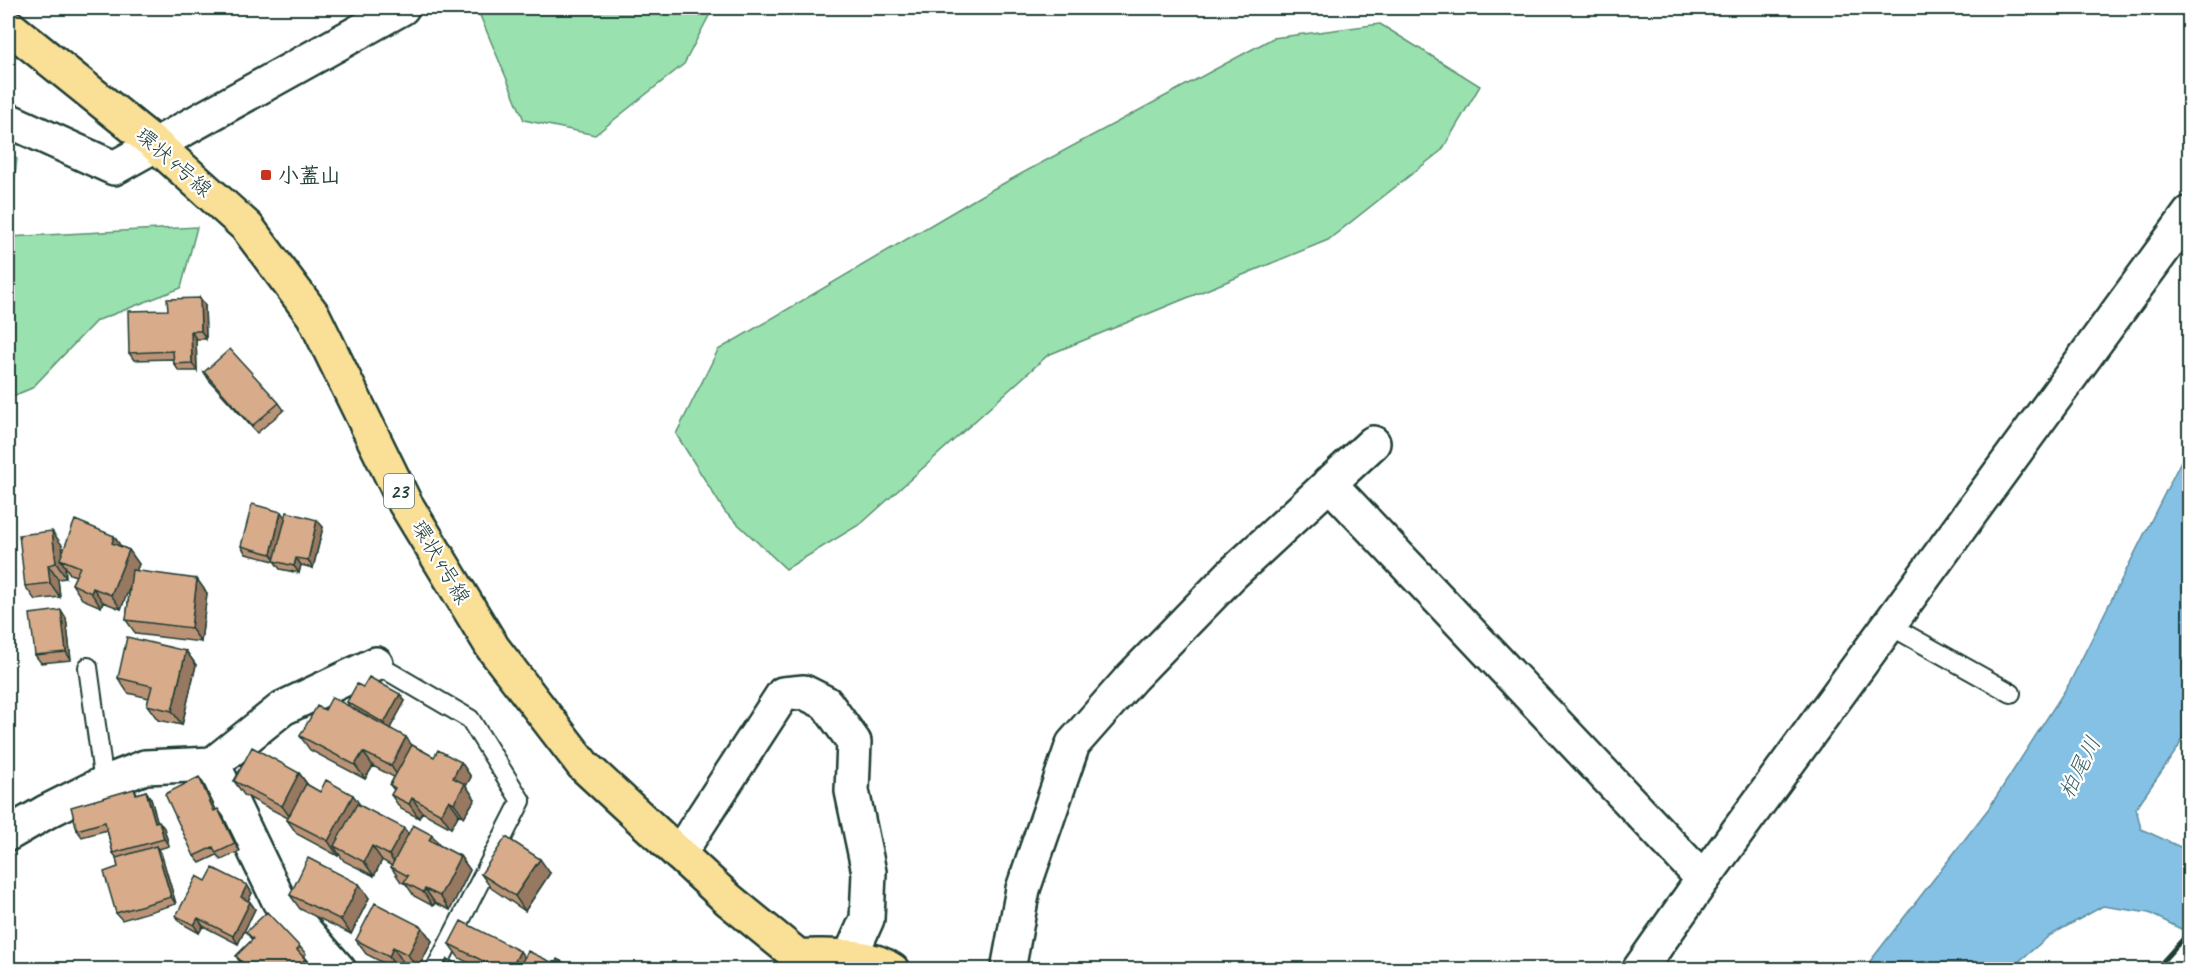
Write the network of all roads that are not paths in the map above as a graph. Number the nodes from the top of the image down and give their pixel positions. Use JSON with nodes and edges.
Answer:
{"nodes":[{"id":1,"x":402,"y":8,"type":"edge"},
{"id":2,"x":8,"y":26,"type":"edge"},
{"id":3,"x":8,"y":120,"type":"edge"},
{"id":4,"x":156,"y":144,"type":"junction"},
{"id":5,"x":2190,"y":213,"type":"edge"},
{"id":6,"x":1373,"y":443,"type":"dead end"},
{"id":7,"x":1329,"y":483,"type":"junction"},
{"id":8,"x":1889,"y":625,"type":"junction"},
{"id":9,"x":376,"y":664,"type":"joint"},
{"id":10,"x":88,"y":667,"type":"dead end"},
{"id":11,"x":2011,"y":693,"type":"dead end"},
{"id":12,"x":213,"y":764,"type":"junction"},
{"id":13,"x":104,"y":783,"type":"junction"},
{"id":14,"x":8,"y":834,"type":"edge"},
{"id":15,"x":679,"y":854,"type":"junction"},
{"id":16,"x":1703,"y":879,"type":"junction"},
{"id":17,"x":850,"y":957,"type":"junction"},
{"id":18,"x":806,"y":963,"type":"edge"},
{"id":19,"x":339,"y":969,"type":"edge"},
{"id":20,"x":435,"y":969,"type":"edge"},
{"id":21,"x":892,"y":969,"type":"edge"},
{"id":22,"x":1008,"y":969,"type":"edge"},
{"id":23,"x":1640,"y":969,"type":"edge"}],
"edges":[{"from":1,"to":4,"type":"street"},
{"from":2,"to":4,"type":"main road","name":"環状4号線","number":"23"},
{"from":3,"to":4,"type":"street"},
{"from":4,"to":15,"type":"main road","name":"環状4号線","number":"23"},
{"from":5,"to":8,"type":"street"},
{"from":6,"to":7,"type":"street"},
{"from":7,"to":16,"type":"street"},
{"from":7,"to":22,"type":"street"},
{"from":8,"to":11,"type":"lane"},
{"from":8,"to":16,"type":"street"},
{"from":9,"to":12,"type":"street"},
{"from":9,"to":20,"type":"lane"},
{"from":10,"to":13,"type":"lane"},
{"from":12,"to":13,"type":"street"},
{"from":12,"to":19,"type":"street"},
{"from":13,"to":14,"type":"street"},
{"from":15,"to":17,"type":"street"},
{"from":15,"to":18,"type":"main road","name":"環状4号線","number":"23"},
{"from":16,"to":23,"type":"street"},
{"from":17,"to":18,"type":"main road","number":"23"},
{"from":17,"to":21,"type":"main road","number":"23"}]}
